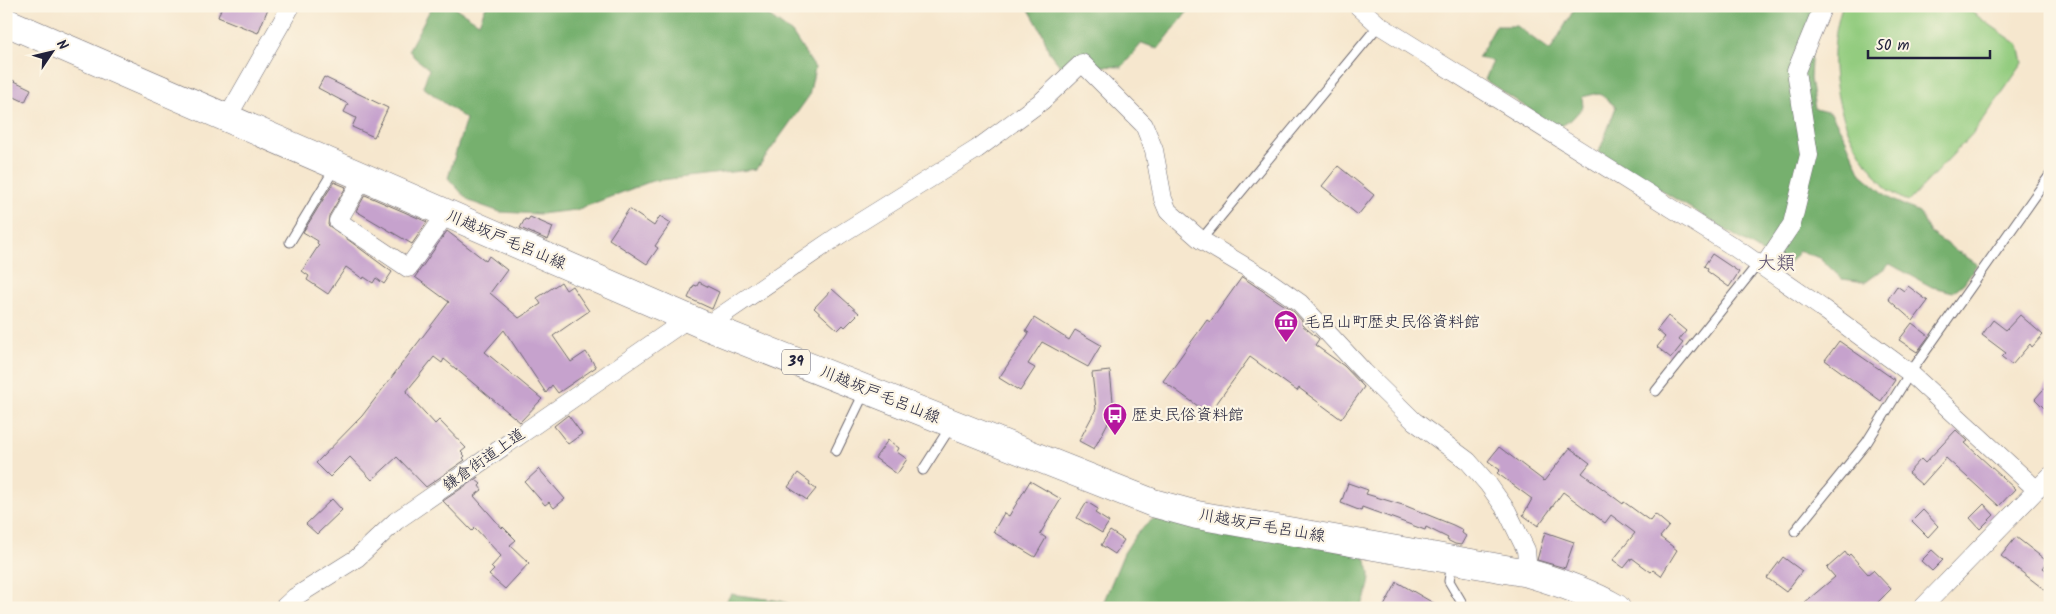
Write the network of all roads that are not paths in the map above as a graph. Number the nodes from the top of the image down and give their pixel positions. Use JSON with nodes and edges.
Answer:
{"nodes":[{"id":1,"x":291,"y":6,"type":"edge"},
{"id":2,"x":1358,"y":6,"type":"edge"},
{"id":3,"x":1823,"y":6,"type":"edge"},
{"id":4,"x":6,"y":22,"type":"edge"},
{"id":5,"x":1379,"y":25,"type":"junction"},
{"id":6,"x":227,"y":118,"type":"junction"},
{"id":7,"x":337,"y":166,"type":"junction"},
{"id":8,"x":2050,"y":175,"type":"edge"},
{"id":9,"x":363,"y":178,"type":"junction"},
{"id":10,"x":446,"y":214,"type":"junction"},
{"id":11,"x":1201,"y":240,"type":"junction"},
{"id":12,"x":290,"y":242,"type":"dead end"},
{"id":13,"x":1761,"y":266,"type":"junction"},
{"id":14,"x":698,"y":322,"type":"junction"},
{"id":15,"x":1910,"y":373,"type":"junction"},
{"id":16,"x":865,"y":389,"type":"junction"},
{"id":17,"x":1656,"y":391,"type":"dead end"},
{"id":18,"x":952,"y":423,"type":"junction"},
{"id":19,"x":836,"y":451,"type":"dead end"},
{"id":20,"x":923,"y":470,"type":"dead end"},
{"id":21,"x":2050,"y":476,"type":"edge"},
{"id":22,"x":2037,"y":490,"type":"junction"},
{"id":23,"x":1795,"y":532,"type":"dead end"},
{"id":24,"x":1452,"y":560,"type":"junction"},
{"id":25,"x":1528,"y":573,"type":"junction"},
{"id":26,"x":283,"y":608,"type":"edge"},
{"id":27,"x":1465,"y":608,"type":"edge"},
{"id":28,"x":1616,"y":608,"type":"edge"},
{"id":29,"x":1922,"y":608,"type":"edge"}],
"edges":[{"from":1,"to":6,"type":"street"},
{"from":2,"to":5,"type":"street"},
{"from":3,"to":13,"type":"street"},
{"from":4,"to":6,"type":"main road","name":"川越坂戸毛呂山線","number":"39"},
{"from":5,"to":11,"type":"lane"},
{"from":5,"to":13,"type":"street"},
{"from":6,"to":7,"type":"main road","name":"川越坂戸毛呂山線","number":"39"},
{"from":7,"to":9,"type":"main road","name":"川越坂戸毛呂山線","number":"39"},
{"from":7,"to":12,"type":"lane"},
{"from":8,"to":15,"type":"lane"},
{"from":9,"to":10,"type":"main road","name":"川越坂戸毛呂山線","number":"39"},
{"from":9,"to":10,"type":"street"},
{"from":10,"to":14,"type":"main road","name":"川越坂戸毛呂山線","number":"39"},
{"from":11,"to":14,"type":"street","name":"鎌倉街道上道"},
{"from":11,"to":25,"type":"street"},
{"from":13,"to":15,"type":"street"},
{"from":13,"to":17,"type":"lane"},
{"from":14,"to":16,"type":"main road","name":"川越坂戸毛呂山線","number":"39"},
{"from":14,"to":26,"type":"street","name":"鎌倉街道上道"},
{"from":15,"to":22,"type":"street"},
{"from":15,"to":23,"type":"lane"},
{"from":16,"to":18,"type":"main road","name":"川越坂戸毛呂山線","number":"39"},
{"from":16,"to":19,"type":"lane"},
{"from":18,"to":20,"type":"lane"},
{"from":18,"to":24,"type":"main road","name":"川越坂戸毛呂山線","number":"39"},
{"from":21,"to":22,"type":"street"},
{"from":22,"to":29,"type":"street"},
{"from":24,"to":25,"type":"main road","name":"川越坂戸毛呂山線","number":"39"},
{"from":24,"to":27,"type":"lane"},
{"from":25,"to":28,"type":"main road","name":"川越坂戸毛呂山線","number":"39"}]}
